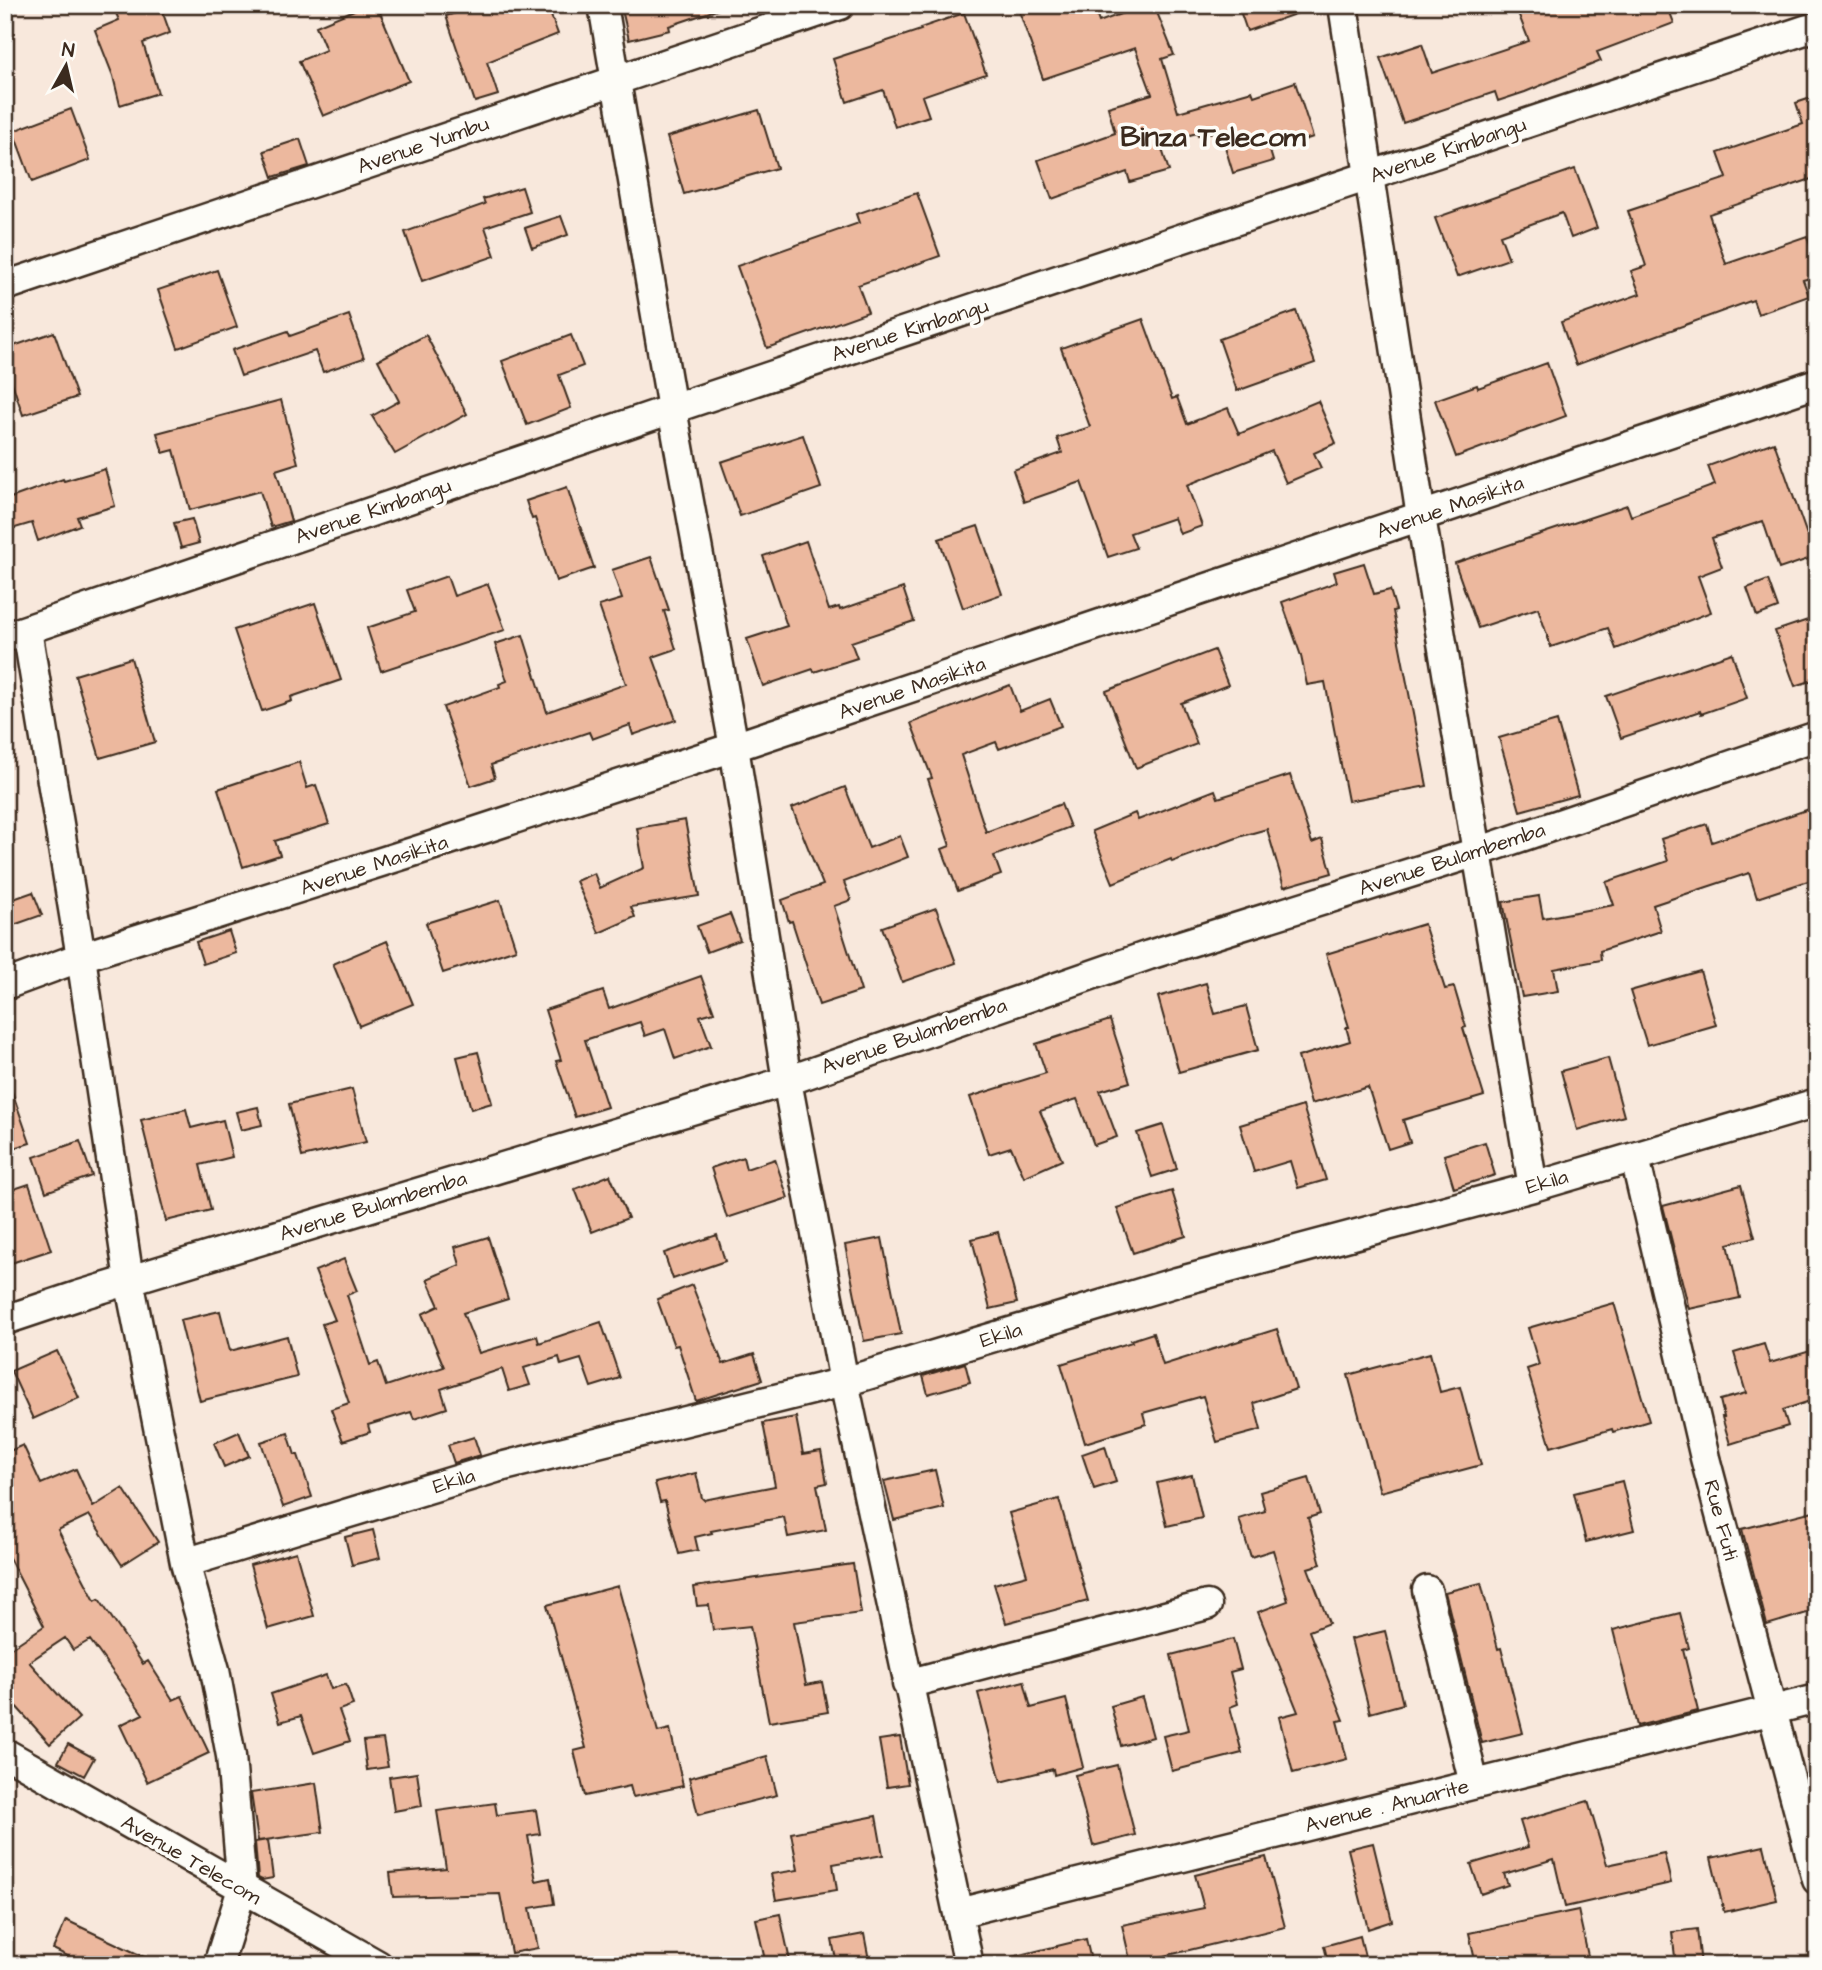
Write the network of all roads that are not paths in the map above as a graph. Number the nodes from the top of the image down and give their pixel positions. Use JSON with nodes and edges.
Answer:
{"nodes":[{"id":1,"x":603,"y":5,"type":"edge"},
{"id":2,"x":840,"y":5,"type":"edge"},
{"id":3,"x":1343,"y":5,"type":"edge"},
{"id":4,"x":1817,"y":26,"type":"edge"},
{"id":5,"x":614,"y":80,"type":"junction"},
{"id":6,"x":1369,"y":177,"type":"junction"},
{"id":7,"x":5,"y":286,"type":"edge"},
{"id":8,"x":1817,"y":383,"type":"edge"},
{"id":9,"x":672,"y":409,"type":"junction"},
{"id":10,"x":1421,"y":517,"type":"junction"},
{"id":11,"x":16,"y":633,"type":"edge"},
{"id":12,"x":1817,"y":736,"type":"edge"},
{"id":13,"x":734,"y":747,"type":"junction"},
{"id":14,"x":1477,"y":852,"type":"junction"},
{"id":15,"x":81,"y":957,"type":"junction"},
{"id":16,"x":5,"y":985,"type":"edge"},
{"id":17,"x":787,"y":1081,"type":"junction"},
{"id":18,"x":1817,"y":1103,"type":"edge"},
{"id":19,"x":1635,"y":1158,"type":"junction"},
{"id":20,"x":1532,"y":1187,"type":"junction"},
{"id":21,"x":130,"y":1280,"type":"junction"},
{"id":22,"x":5,"y":1320,"type":"edge"},
{"id":23,"x":844,"y":1382,"type":"junction"},
{"id":24,"x":185,"y":1563,"type":"junction"},
{"id":25,"x":1427,"y":1590,"type":"dead end"},
{"id":26,"x":1207,"y":1605,"type":"dead end"},
{"id":27,"x":907,"y":1684,"type":"junction"},
{"id":28,"x":1817,"y":1699,"type":"edge"},
{"id":29,"x":1770,"y":1711,"type":"junction"},
{"id":30,"x":5,"y":1753,"type":"edge"},
{"id":31,"x":1474,"y":1784,"type":"junction"},
{"id":32,"x":1817,"y":1880,"type":"edge"},
{"id":33,"x":242,"y":1889,"type":"junction"},
{"id":34,"x":958,"y":1913,"type":"junction"},
{"id":35,"x":218,"y":1965,"type":"edge"},
{"id":36,"x":378,"y":1965,"type":"edge"},
{"id":37,"x":969,"y":1965,"type":"edge"}],
"edges":[{"from":1,"to":5,"type":"street"},
{"from":2,"to":5,"type":"street","name":"Avenue Yumbu"},
{"from":3,"to":6,"type":"street"},
{"from":4,"to":6,"type":"street","name":"Avenue Kimbangu"},
{"from":5,"to":7,"type":"street","name":"Avenue Yumbu"},
{"from":5,"to":9,"type":"street"},
{"from":6,"to":9,"type":"street","name":"Avenue Kimbangu"},
{"from":6,"to":10,"type":"street"},
{"from":8,"to":10,"type":"street","name":"Avenue Masikita"},
{"from":9,"to":11,"type":"street","name":"Avenue Kimbangu"},
{"from":9,"to":13,"type":"street"},
{"from":10,"to":13,"type":"street","name":"Avenue Masikita"},
{"from":10,"to":14,"type":"street"},
{"from":11,"to":15,"type":"street"},
{"from":12,"to":14,"type":"street","name":"Avenue Bulambemba"},
{"from":13,"to":15,"type":"street","name":"Avenue Masikita"},
{"from":13,"to":17,"type":"street"},
{"from":14,"to":17,"type":"street","name":"Avenue Bulambemba"},
{"from":14,"to":20,"type":"street"},
{"from":15,"to":16,"type":"street","name":"Avenue Masikita"},
{"from":15,"to":21,"type":"street"},
{"from":17,"to":21,"type":"street","name":"Avenue Bulambemba"},
{"from":17,"to":23,"type":"street"},
{"from":18,"to":19,"type":"street","name":"Ekila"},
{"from":19,"to":20,"type":"street","name":"Ekila"},
{"from":19,"to":29,"type":"street","name":"Rue Futi"},
{"from":20,"to":23,"type":"street","name":"Ekila"},
{"from":21,"to":22,"type":"street","name":"Avenue Bulambemba"},
{"from":21,"to":24,"type":"street"},
{"from":23,"to":24,"type":"street","name":"Ekila"},
{"from":23,"to":27,"type":"street"},
{"from":24,"to":33,"type":"street"},
{"from":25,"to":31,"type":"street"},
{"from":26,"to":27,"type":"street"},
{"from":27,"to":34,"type":"street"},
{"from":28,"to":29,"type":"street","name":"Avenue . Anuarite"},
{"from":29,"to":31,"type":"street","name":"Avenue . Anuarite"},
{"from":29,"to":32,"type":"street","name":"Rue Futi"},
{"from":30,"to":33,"type":"street","name":"Avenue Telecom"},
{"from":31,"to":34,"type":"street","name":"Avenue . Anuarite"},
{"from":33,"to":35,"type":"street"},
{"from":33,"to":36,"type":"street","name":"Avenue Telecom"},
{"from":34,"to":37,"type":"street"}]}
